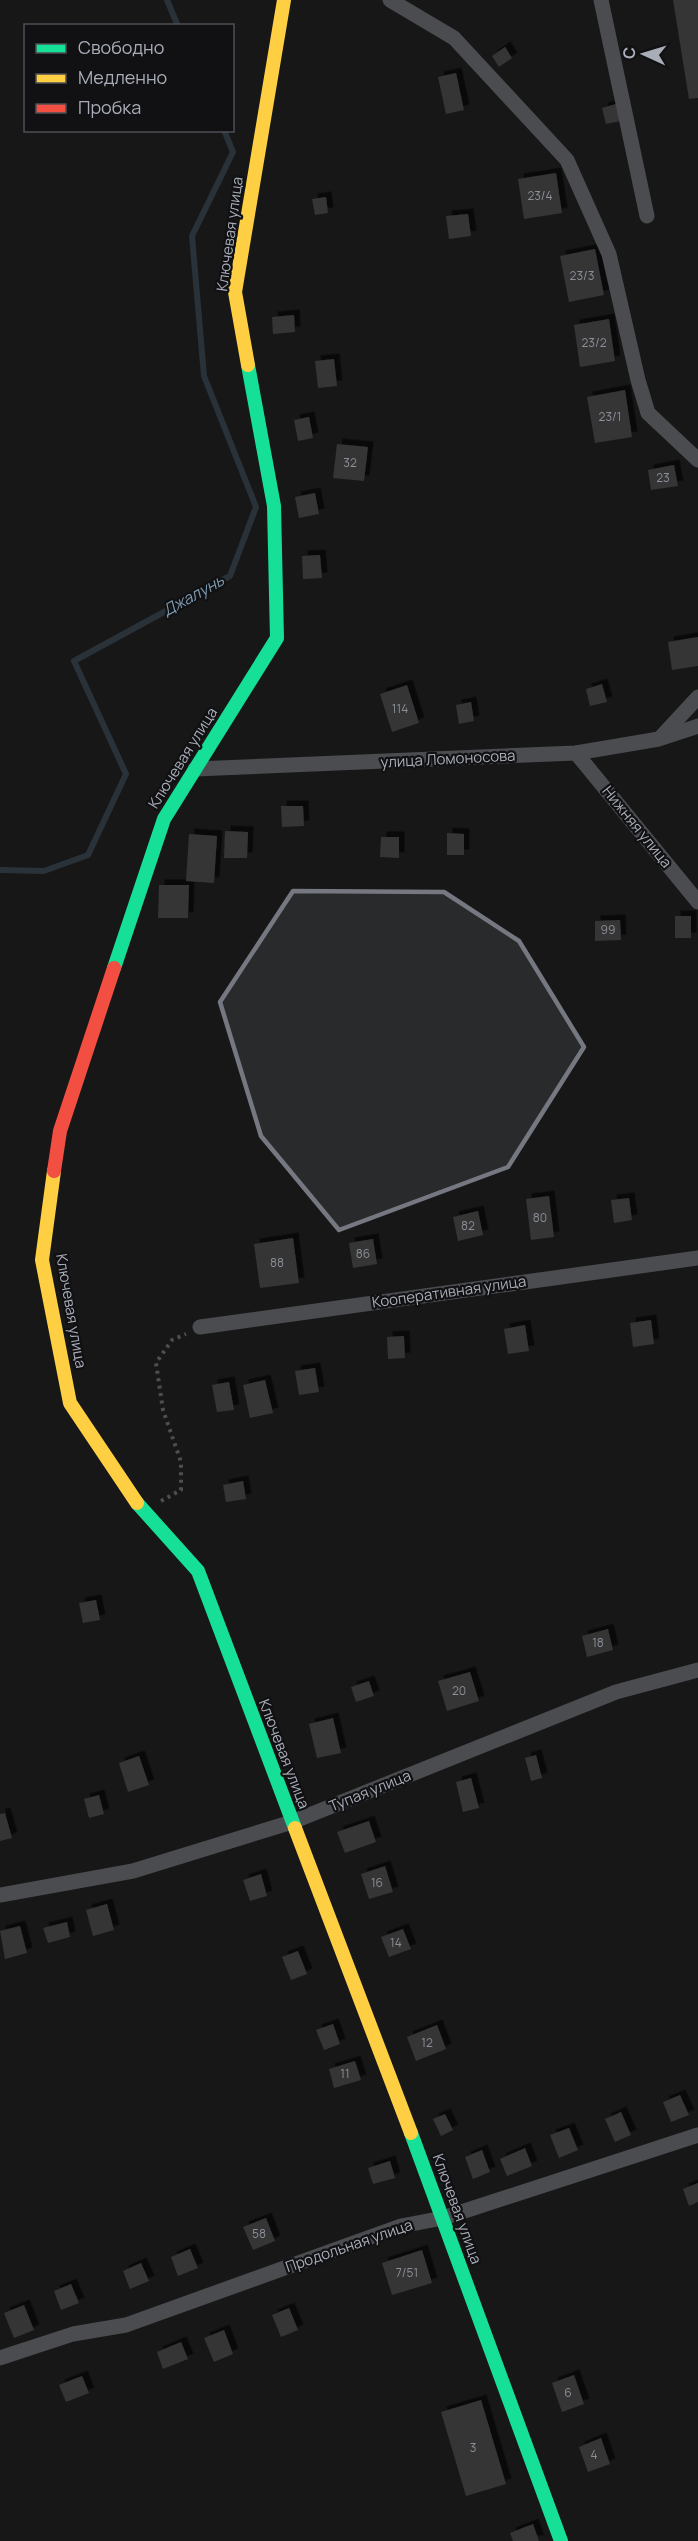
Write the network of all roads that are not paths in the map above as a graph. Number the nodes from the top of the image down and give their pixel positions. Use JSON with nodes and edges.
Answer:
{"nodes":[{"id":1,"x":284,"y":0,"type":"edge"},
{"id":2,"x":390,"y":0,"type":"edge"},
{"id":3,"x":601,"y":0,"type":"edge"},
{"id":4,"x":647,"y":216,"type":"dead end"},
{"id":5,"x":698,"y":460,"type":"edge"},
{"id":6,"x":698,"y":697,"type":"edge"},
{"id":7,"x":698,"y":726,"type":"edge"},
{"id":8,"x":659,"y":739,"type":"junction"},
{"id":9,"x":576,"y":753,"type":"junction"},
{"id":10,"x":195,"y":769,"type":"junction"},
{"id":11,"x":698,"y":902,"type":"edge"},
{"id":12,"x":698,"y":1258,"type":"edge"},
{"id":13,"x":200,"y":1327,"type":"road end"},
{"id":14,"x":698,"y":1670,"type":"edge"},
{"id":15,"x":292,"y":1822,"type":"junction"},
{"id":16,"x":0,"y":1895,"type":"edge"},
{"id":17,"x":698,"y":2135,"type":"edge"},
{"id":18,"x":443,"y":2218,"type":"junction"},
{"id":19,"x":0,"y":2358,"type":"edge"},
{"id":20,"x":561,"y":2541,"type":"edge"}],
"edges":[{"from":1,"to":10,"type":"street","name":"Ключевая улица"},
{"from":2,"to":5,"type":"street"},
{"from":3,"to":4,"type":"street"},
{"from":6,"to":8,"type":"street"},
{"from":7,"to":8,"type":"street","name":"улица Ломоносова"},
{"from":8,"to":9,"type":"street","name":"улица Ломоносова"},
{"from":9,"to":10,"type":"street","name":"улица Ломоносова"},
{"from":9,"to":11,"type":"street","name":"Нижняя улица"},
{"from":10,"to":15,"type":"street","name":"Ключевая улица"},
{"from":12,"to":13,"type":"street","name":"Кооперативная улица"},
{"from":14,"to":15,"type":"street","name":"Тупая улица"},
{"from":15,"to":16,"type":"street","name":"Тупая улица"},
{"from":15,"to":18,"type":"street","name":"Ключевая улица"},
{"from":17,"to":18,"type":"street","name":"Продольная улица"},
{"from":18,"to":19,"type":"street","name":"Продольная улица"},
{"from":18,"to":20,"type":"street","name":"Ключевая улица"}]}
